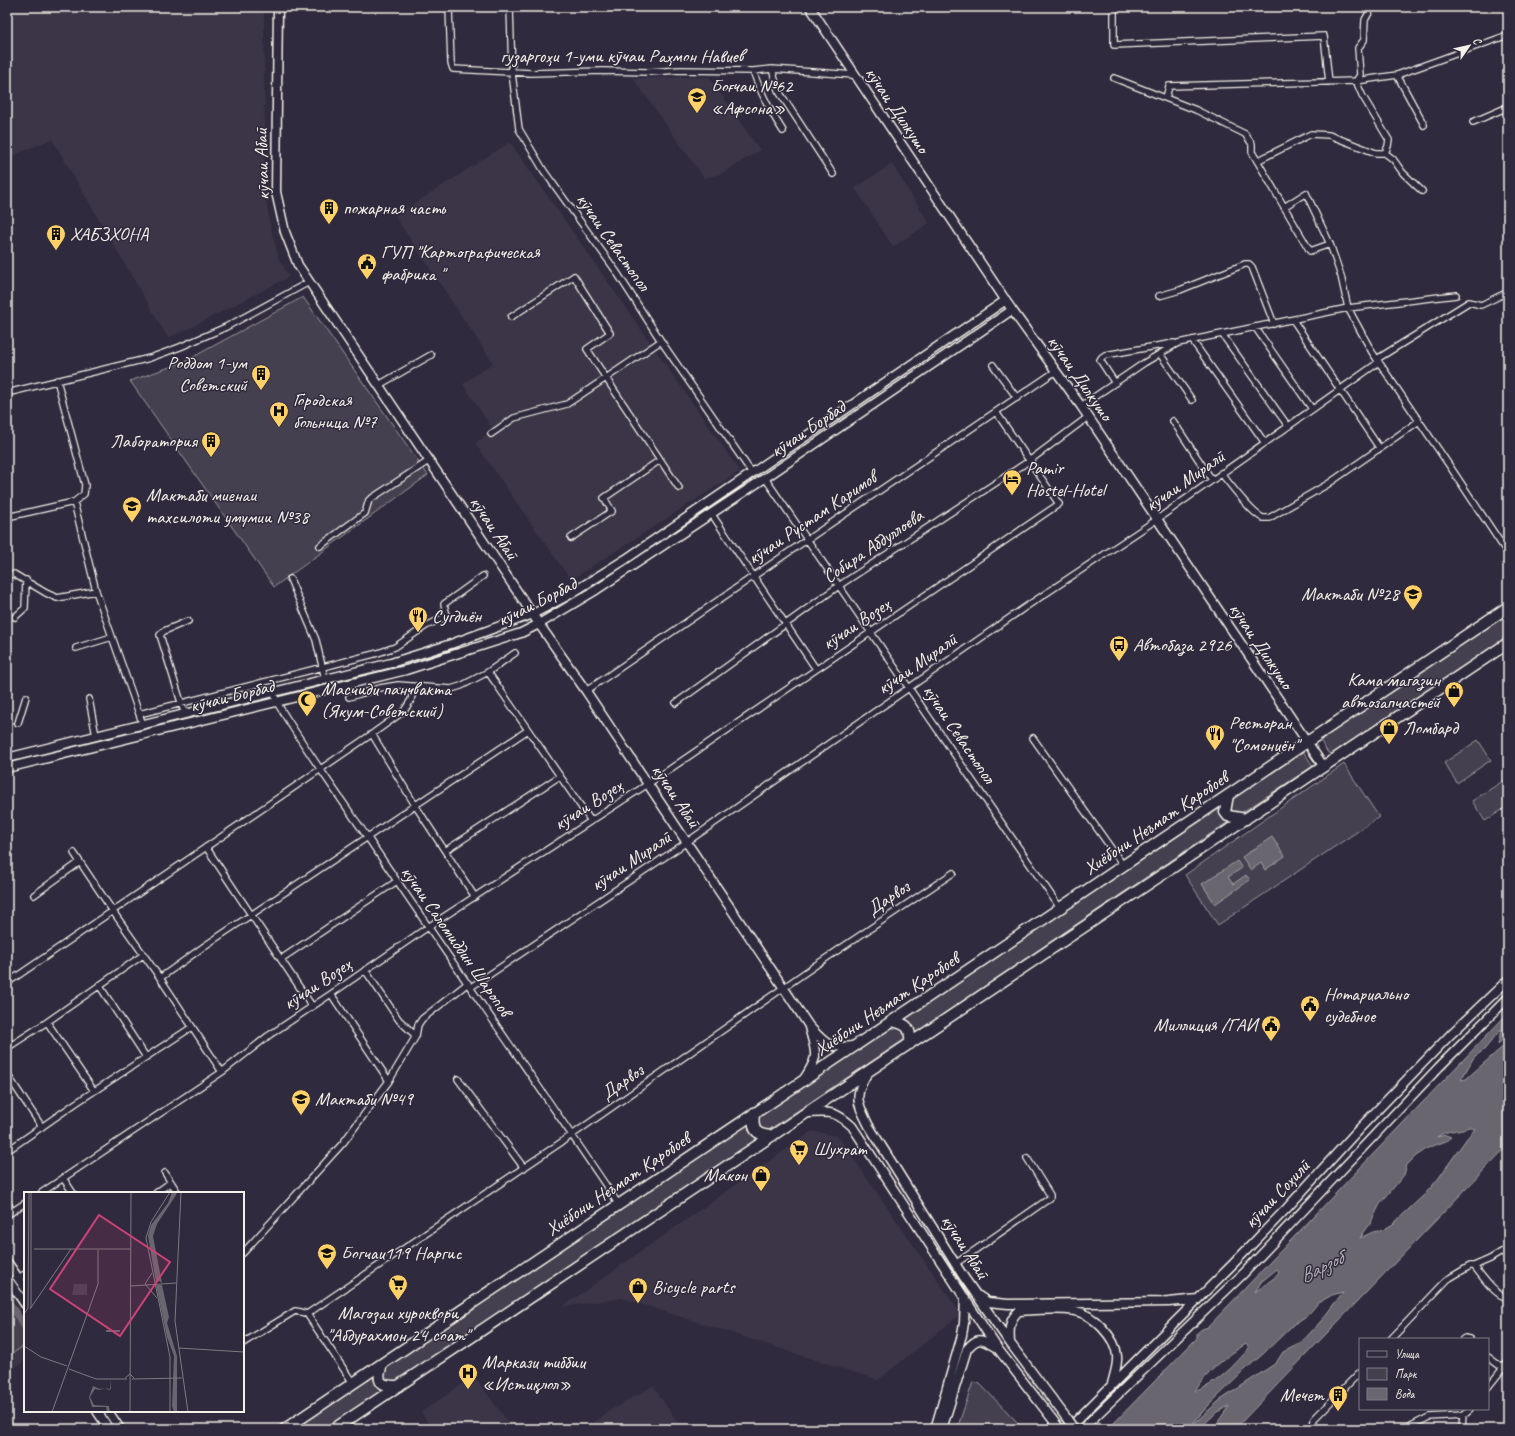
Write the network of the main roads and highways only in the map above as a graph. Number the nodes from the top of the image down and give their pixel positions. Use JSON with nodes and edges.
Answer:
{"nodes":[{"id":1,"x":278,"y":7,"type":"edge"},
{"id":2,"x":810,"y":7,"type":"edge"},
{"id":3,"x":1006,"y":300,"type":"junction"},
{"id":4,"x":1012,"y":310,"type":"junction"},
{"id":5,"x":1508,"y":607,"type":"edge"},
{"id":6,"x":533,"y":614,"type":"junction"},
{"id":7,"x":539,"y":624,"type":"junction"},
{"id":8,"x":1508,"y":643,"type":"edge"},
{"id":9,"x":1307,"y":742,"type":"junction"},
{"id":10,"x":7,"y":758,"type":"edge"},
{"id":11,"x":1324,"y":767,"type":"junction"},
{"id":12,"x":7,"y":768,"type":"edge"},
{"id":13,"x":1228,"y":794,"type":"junction"},
{"id":14,"x":1246,"y":819,"type":"junction"},
{"id":15,"x":1508,"y":980,"type":"edge"},
{"id":16,"x":1508,"y":998,"type":"edge"},
{"id":17,"x":892,"y":1021,"type":"junction"},
{"id":18,"x":809,"y":1026,"type":"junction"},
{"id":19,"x":910,"y":1044,"type":"junction"},
{"id":20,"x":854,"y":1046,"type":"junction"},
{"id":21,"x":868,"y":1072,"type":"junction"},
{"id":22,"x":802,"y":1081,"type":"junction"},
{"id":23,"x":754,"y":1113,"type":"junction"},
{"id":24,"x":806,"y":1113,"type":"junction"},
{"id":25,"x":1359,"y":1129,"type":"junction"},
{"id":26,"x":772,"y":1136,"type":"junction"},
{"id":27,"x":1370,"y":1140,"type":"junction"},
{"id":28,"x":1336,"y":1154,"type":"junction"},
{"id":29,"x":1347,"y":1165,"type":"junction"},
{"id":30,"x":7,"y":1262,"type":"edge"},
{"id":31,"x":22,"y":1276,"type":"edge"},
{"id":32,"x":7,"y":1278,"type":"edge"},
{"id":33,"x":976,"y":1294,"type":"junction"},
{"id":34,"x":965,"y":1298,"type":"junction"},
{"id":35,"x":1198,"y":1299,"type":"junction"},
{"id":36,"x":24,"y":1303,"type":"edge"},
{"id":37,"x":1010,"y":1343,"type":"junction"},
{"id":38,"x":998,"y":1349,"type":"junction"},
{"id":39,"x":382,"y":1364,"type":"junction"},
{"id":40,"x":1112,"y":1384,"type":"junction"},
{"id":41,"x":399,"y":1386,"type":"junction"},
{"id":42,"x":103,"y":1412,"type":"edge"},
{"id":43,"x":1058,"y":1426,"type":"edge"},
{"id":44,"x":109,"y":1429,"type":"edge"},
{"id":45,"x":120,"y":1429,"type":"edge"},
{"id":46,"x":285,"y":1429,"type":"edge"},
{"id":47,"x":334,"y":1429,"type":"edge"},
{"id":48,"x":935,"y":1429,"type":"edge"},
{"id":49,"x":942,"y":1429,"type":"edge"},
{"id":50,"x":1068,"y":1429,"type":"edge"},
{"id":51,"x":1074,"y":1429,"type":"edge"},
{"id":52,"x":1082,"y":1429,"type":"edge"}],
"edges":[{"from":1,"to":6,"type":"main road","name":"кӯчаи Абаӣ"},
{"from":2,"to":3,"type":"main road","name":"кӯчаи Дилкушо"},
{"from":3,"to":4,"type":"main road","name":"кӯчаи Дилкушо"},
{"from":3,"to":6,"type":"main road","name":"кӯчаи Борбад"},
{"from":4,"to":7,"type":"main road","name":"кӯчаи Борбад"},
{"from":4,"to":9,"type":"main road","name":"кӯчаи Дилкушо"},
{"from":5,"to":9,"type":"highway","name":"Хиёбони Неъмат Қаробоев"},
{"from":6,"to":7,"type":"main road","name":"кӯчаи Абаӣ"},
{"from":6,"to":10,"type":"main road","name":"кӯчаи Борбад"},
{"from":7,"to":12,"type":"main road","name":"кӯчаи Борбад"},
{"from":7,"to":18,"type":"main road","name":"кӯчаи Абаӣ"},
{"from":8,"to":11,"type":"highway"},
{"from":9,"to":11,"type":"main road","name":"кӯчаи Дилкушо"},
{"from":9,"to":13,"type":"highway","name":"Хиёбони Неъмат Қаробоев"},
{"from":11,"to":14,"type":"highway"},
{"from":13,"to":14,"type":"highway"},
{"from":13,"to":17,"type":"highway","name":"Хиёбони Неъмат Қаробоев"},
{"from":14,"to":19,"type":"highway"},
{"from":15,"to":25,"type":"main road","name":"кӯчаи Соҳилӣ"},
{"from":16,"to":27,"type":"main road"},
{"from":17,"to":19,"type":"highway"},
{"from":17,"to":20,"type":"highway","name":"Хиёбони Неъмат Қаробоев"},
{"from":18,"to":20,"type":"main road","name":"кӯчаи Абаӣ"},
{"from":18,"to":22,"type":"main road","name":"кӯчаи Абаӣ"},
{"from":19,"to":21,"type":"highway"},
{"from":20,"to":22,"type":"highway","name":"Хиёбони Неъмат Қаробоев"},
{"from":21,"to":24,"type":"highway"},
{"from":21,"to":33,"type":"main road","name":"кӯчаи Абаӣ"},
{"from":22,"to":23,"type":"highway","name":"Хиёбони Неъмат Қаробоев"},
{"from":23,"to":26,"type":"highway"},
{"from":23,"to":39,"type":"highway","name":"Хиёбони Неъмат Қаробоев"},
{"from":24,"to":26,"type":"highway"},
{"from":24,"to":34,"type":"main road","name":"кӯчаи Абаӣ"},
{"from":25,"to":27,"type":"main road"},
{"from":25,"to":28,"type":"main road","name":"кӯчаи Соҳилӣ"},
{"from":26,"to":41,"type":"highway"},
{"from":27,"to":29,"type":"main road"},
{"from":28,"to":29,"type":"main road"},
{"from":28,"to":35,"type":"main road","name":"кӯчаи Соҳилӣ"},
{"from":29,"to":52,"type":"main road"},
{"from":30,"to":31,"type":"main road"},
{"from":32,"to":36,"type":"main road"},
{"from":33,"to":35,"type":"main road"},
{"from":33,"to":37,"type":"main road","name":"кӯчаи Абаӣ"},
{"from":34,"to":38,"type":"main road","name":"кӯчаи Абаӣ"},
{"from":34,"to":48,"type":"main road"},
{"from":35,"to":40,"type":"main road","name":"кӯчаи Соҳилӣ"},
{"from":37,"to":40,"type":"main road"},
{"from":37,"to":51,"type":"main road","name":"кӯчаи Абаӣ","bridge":true},
{"from":38,"to":43,"type":"main road","name":"кӯчаи Абаӣ"},
{"from":38,"to":49,"type":"main road"},
{"from":39,"to":41,"type":"highway"},
{"from":39,"to":46,"type":"highway","name":"Хиёбони Неъмат Қаробоев"},
{"from":40,"to":50,"type":"main road","name":"кӯчаи Соҳилӣ"},
{"from":41,"to":47,"type":"highway"},
{"from":42,"to":44,"type":"main road"},
{"from":42,"to":45,"type":"main road"}]}
